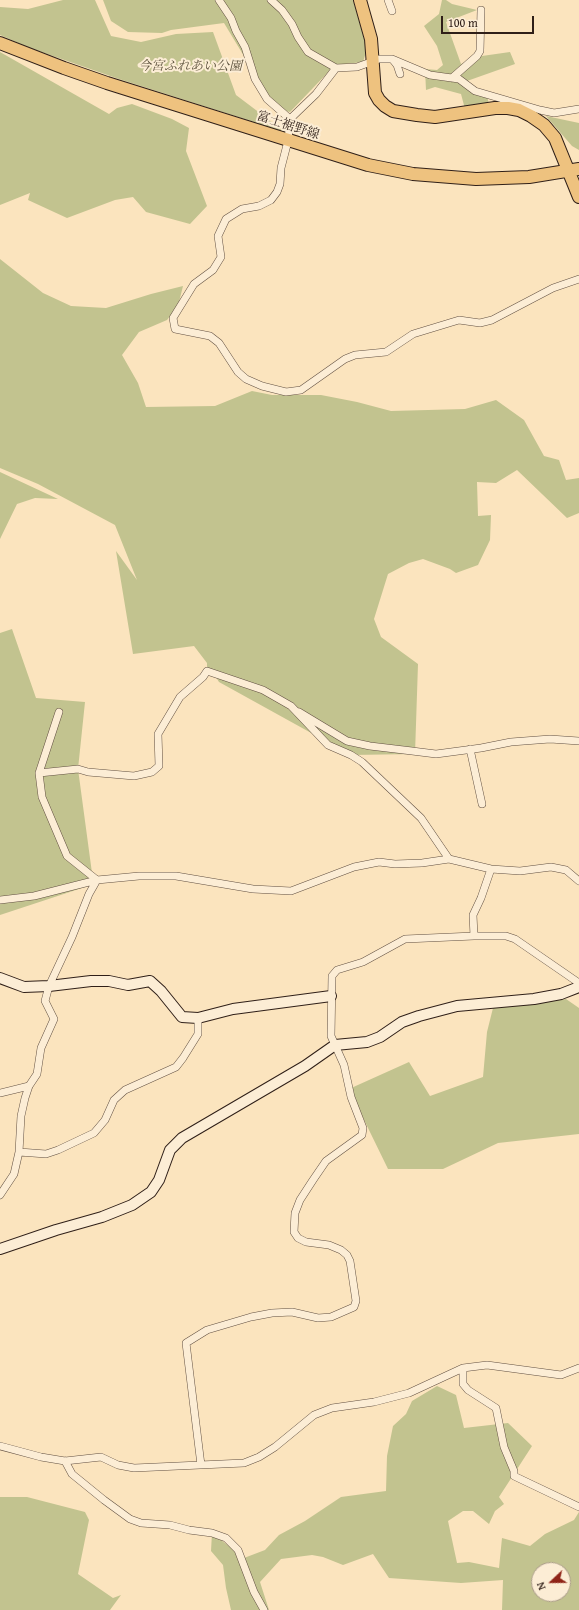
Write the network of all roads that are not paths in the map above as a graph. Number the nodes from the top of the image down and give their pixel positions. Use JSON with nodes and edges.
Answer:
{"nodes":[{"id":1,"x":220,"y":0,"type":"edge"},
{"id":2,"x":270,"y":0,"type":"edge"},
{"id":3,"x":360,"y":0,"type":"edge"},
{"id":4,"x":388,"y":0,"type":"edge"},
{"id":5,"x":392,"y":10,"type":"dead end"},
{"id":6,"x":481,"y":10,"type":"dead end"},
{"id":7,"x":0,"y":43,"type":"edge"},
{"id":8,"x":392,"y":59,"type":"junction"},
{"id":9,"x":373,"y":61,"type":"junction"},
{"id":10,"x":336,"y":68,"type":"junction"},
{"id":11,"x":400,"y":74,"type":"dead end"},
{"id":12,"x":452,"y":78,"type":"junction"},
{"id":13,"x":579,"y":109,"type":"edge"},
{"id":14,"x":290,"y":118,"type":"junction"},
{"id":15,"x":288,"y":141,"type":"junction"},
{"id":16,"x":574,"y":170,"type":"edge"},
{"id":17,"x":579,"y":197,"type":"edge"},
{"id":18,"x":579,"y":279,"type":"edge"},
{"id":19,"x":291,"y":706,"type":"junction"},
{"id":20,"x":59,"y":712,"type":"dead end"},
{"id":21,"x":579,"y":741,"type":"edge"},
{"id":22,"x":470,"y":749,"type":"junction"},
{"id":23,"x":39,"y":773,"type":"junction"},
{"id":24,"x":482,"y":804,"type":"dead end"},
{"id":25,"x":449,"y":859,"type":"junction"},
{"id":26,"x":491,"y":869,"type":"junction"},
{"id":27,"x":97,"y":880,"type":"junction"},
{"id":28,"x":579,"y":881,"type":"edge"},
{"id":29,"x":0,"y":900,"type":"edge"},
{"id":30,"x":474,"y":936,"type":"junction"},
{"id":31,"x":0,"y":978,"type":"edge"},
{"id":32,"x":579,"y":983,"type":"edge"},
{"id":33,"x":49,"y":986,"type":"junction"},
{"id":34,"x":579,"y":987,"type":"edge"},
{"id":35,"x":332,"y":996,"type":"junction"},
{"id":36,"x":198,"y":1018,"type":"junction"},
{"id":37,"x":335,"y":1045,"type":"junction"},
{"id":38,"x":29,"y":1086,"type":"junction"},
{"id":39,"x":0,"y":1093,"type":"edge"},
{"id":40,"x":19,"y":1152,"type":"junction"},
{"id":41,"x":0,"y":1195,"type":"edge"},
{"id":42,"x":0,"y":1249,"type":"edge"},
{"id":43,"x":462,"y":1368,"type":"junction"},
{"id":44,"x":579,"y":1368,"type":"edge"},
{"id":45,"x":0,"y":1446,"type":"edge"},
{"id":46,"x":64,"y":1461,"type":"junction"},
{"id":47,"x":201,"y":1465,"type":"junction"},
{"id":48,"x":579,"y":1507,"type":"edge"},
{"id":49,"x":264,"y":1610,"type":"edge"}],
"edges":[{"from":1,"to":14,"type":"street"},
{"from":2,"to":10,"type":"street"},
{"from":3,"to":9,"type":"main road"},
{"from":4,"to":5,"type":"street"},
{"from":6,"to":12,"type":"street"},
{"from":7,"to":15,"type":"main road","name":"富士裾野線"},
{"from":8,"to":9,"type":"street"},
{"from":8,"to":11,"type":"street"},
{"from":8,"to":12,"type":"street"},
{"from":9,"to":10,"type":"street"},
{"from":9,"to":16,"type":"main road"},
{"from":10,"to":14,"type":"street"},
{"from":12,"to":13,"type":"street"},
{"from":14,"to":15,"type":"street"},
{"from":15,"to":16,"type":"main road","name":"富士裾野線"},
{"from":15,"to":18,"type":"street"},
{"from":16,"to":17,"type":"main road"},
{"from":19,"to":22,"type":"street"},
{"from":19,"to":23,"type":"street"},
{"from":19,"to":25,"type":"street"},
{"from":20,"to":23,"type":"street"},
{"from":21,"to":22,"type":"street"},
{"from":22,"to":24,"type":"street"},
{"from":23,"to":27,"type":"street"},
{"from":25,"to":26,"type":"street"},
{"from":25,"to":27,"type":"street"},
{"from":26,"to":28,"type":"street"},
{"from":26,"to":30,"type":"street"},
{"from":27,"to":29,"type":"street"},
{"from":27,"to":33,"type":"street"},
{"from":30,"to":32,"type":"street"},
{"from":30,"to":35,"type":"street"},
{"from":31,"to":33,"type":"street"},
{"from":33,"to":36,"type":"street"},
{"from":33,"to":38,"type":"street"},
{"from":34,"to":37,"type":"street"},
{"from":35,"to":36,"type":"street"},
{"from":35,"to":37,"type":"street"},
{"from":36,"to":40,"type":"street"},
{"from":37,"to":42,"type":"street"},
{"from":37,"to":47,"type":"street"},
{"from":38,"to":39,"type":"street"},
{"from":38,"to":40,"type":"street"},
{"from":40,"to":41,"type":"street"},
{"from":43,"to":44,"type":"street"},
{"from":43,"to":47,"type":"street"},
{"from":43,"to":48,"type":"street"},
{"from":45,"to":46,"type":"street"},
{"from":46,"to":47,"type":"street"},
{"from":46,"to":49,"type":"street"}]}
